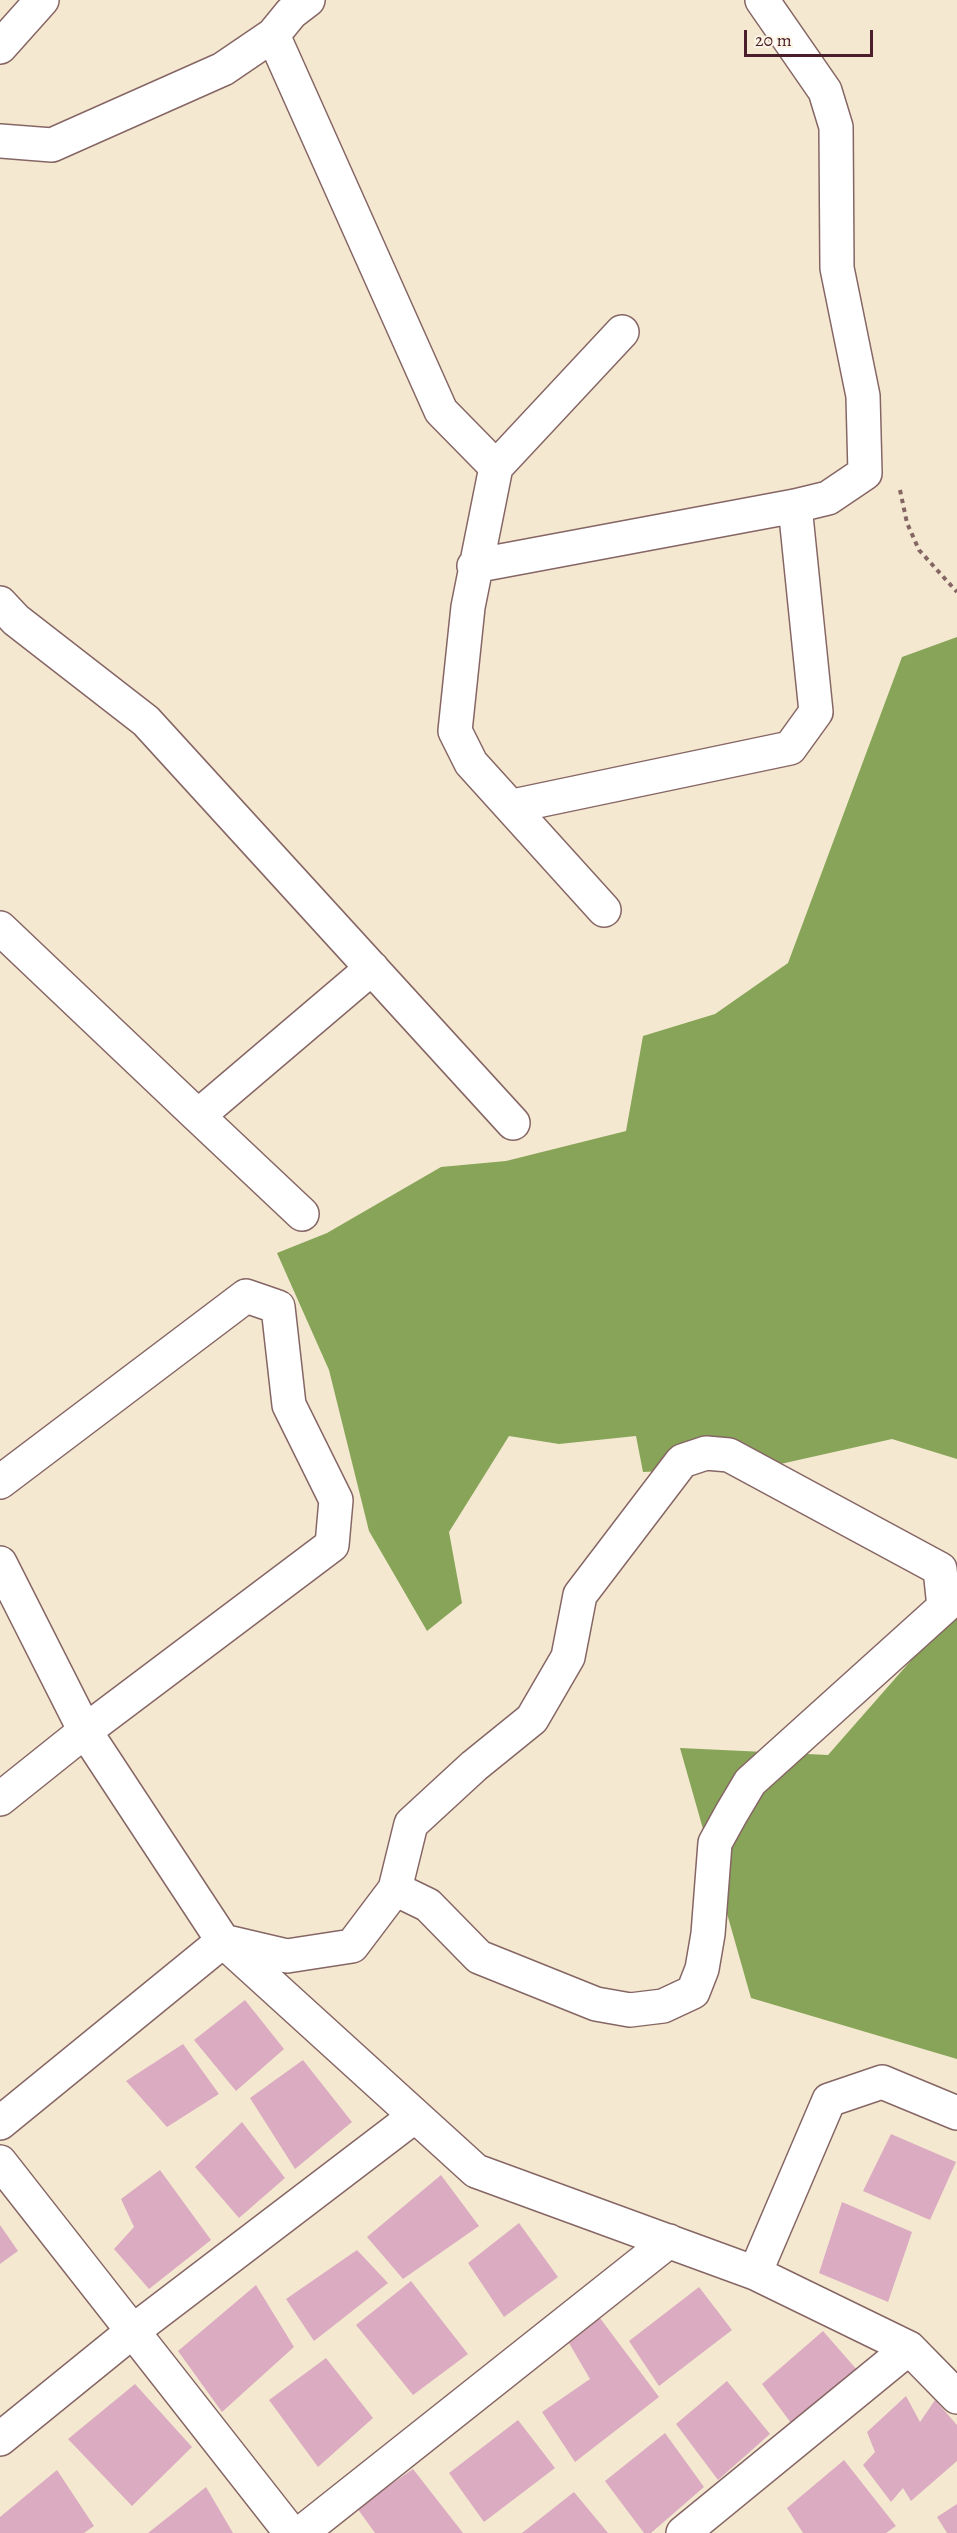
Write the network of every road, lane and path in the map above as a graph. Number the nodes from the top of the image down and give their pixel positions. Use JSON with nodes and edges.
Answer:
{"nodes":[{"id":1,"x":42,"y":0,"type":"edge"},
{"id":2,"x":308,"y":0,"type":"edge"},
{"id":3,"x":762,"y":0,"type":"edge"},
{"id":4,"x":273,"y":35,"type":"junction"},
{"id":5,"x":0,"y":47,"type":"edge"},
{"id":6,"x":0,"y":141,"type":"edge"},
{"id":7,"x":622,"y":332,"type":"dead end"},
{"id":8,"x":496,"y":467,"type":"junction"},
{"id":9,"x":795,"y":506,"type":"junction"},
{"id":10,"x":474,"y":566,"type":"junction"},
{"id":11,"x":0,"y":603,"type":"edge"},
{"id":12,"x":513,"y":806,"type":"junction"},
{"id":13,"x":604,"y":910,"type":"dead end"},
{"id":14,"x":0,"y":928,"type":"edge"},
{"id":15,"x":372,"y":968,"type":"junction"},
{"id":16,"x":198,"y":1116,"type":"junction"},
{"id":17,"x":513,"y":1123,"type":"dead end"},
{"id":18,"x":302,"y":1214,"type":"dead end"},
{"id":19,"x":0,"y":1482,"type":"edge"},
{"id":20,"x":0,"y":1563,"type":"edge"},
{"id":21,"x":85,"y":1731,"type":"junction"},
{"id":22,"x":0,"y":1799,"type":"edge"},
{"id":23,"x":395,"y":1889,"type":"junction"},
{"id":24,"x":223,"y":1941,"type":"junction"},
{"id":25,"x":957,"y":2113,"type":"edge"},
{"id":26,"x":415,"y":2115,"type":"junction"},
{"id":27,"x":0,"y":2123,"type":"edge"},
{"id":28,"x":0,"y":2162,"type":"edge"},
{"id":29,"x":669,"y":2241,"type":"junction"},
{"id":30,"x":755,"y":2273,"type":"junction"},
{"id":31,"x":133,"y":2331,"type":"junction"},
{"id":32,"x":909,"y":2348,"type":"junction"},
{"id":33,"x":957,"y":2397,"type":"edge"},
{"id":34,"x":0,"y":2439,"type":"edge"},
{"id":35,"x":291,"y":2533,"type":"edge"},
{"id":36,"x":301,"y":2533,"type":"edge"},
{"id":37,"x":683,"y":2533,"type":"edge"}],
"edges":[{"from":1,"to":5,"type":"street"},
{"from":2,"to":4,"type":"street"},
{"from":3,"to":9,"type":"street"},
{"from":4,"to":6,"type":"street"},
{"from":4,"to":8,"type":"street"},
{"from":7,"to":8,"type":"street"},
{"from":8,"to":10,"type":"street"},
{"from":9,"to":10,"type":"street"},
{"from":9,"to":12,"type":"street"},
{"from":10,"to":12,"type":"street"},
{"from":11,"to":15,"type":"street"},
{"from":12,"to":13,"type":"street"},
{"from":14,"to":16,"type":"street"},
{"from":15,"to":16,"type":"street"},
{"from":15,"to":17,"type":"street"},
{"from":16,"to":18,"type":"street"},
{"from":19,"to":21,"type":"street"},
{"from":20,"to":21,"type":"street"},
{"from":21,"to":22,"type":"street"},
{"from":21,"to":24,"type":"street"},
{"from":23,"to":23,"type":"street"},
{"from":23,"to":24,"type":"street"},
{"from":24,"to":26,"type":"street"},
{"from":24,"to":27,"type":"street"},
{"from":25,"to":30,"type":"street"},
{"from":26,"to":29,"type":"street"},
{"from":26,"to":31,"type":"street"},
{"from":28,"to":31,"type":"street"},
{"from":29,"to":30,"type":"street"},
{"from":29,"to":36,"type":"street"},
{"from":30,"to":32,"type":"street"},
{"from":31,"to":34,"type":"street"},
{"from":31,"to":35,"type":"street"},
{"from":32,"to":33,"type":"street"},
{"from":32,"to":37,"type":"street"}]}
